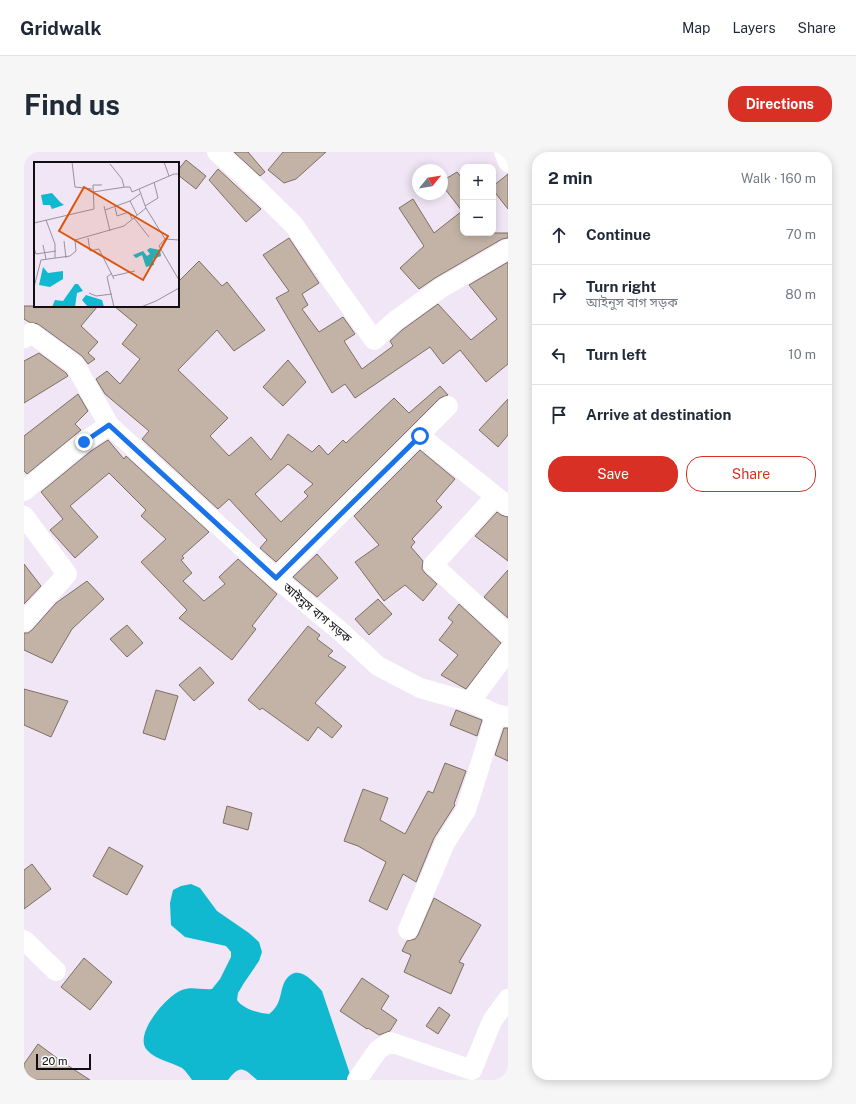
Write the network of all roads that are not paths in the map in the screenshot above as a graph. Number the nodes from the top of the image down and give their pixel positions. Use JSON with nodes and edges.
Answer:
{"nodes":[{"id":1,"x":217,"y":152,"type":"edge"},
{"id":2,"x":504,"y":152,"type":"edge"},
{"id":3,"x":508,"y":162,"type":"edge"},
{"id":4,"x":508,"y":249,"type":"edge"},
{"id":5,"x":24,"y":338,"type":"edge"},
{"id":6,"x":448,"y":406,"type":"dead end"},
{"id":7,"x":109,"y":425,"type":"junction"},
{"id":8,"x":420,"y":436,"type":"junction"},
{"id":9,"x":24,"y":491,"type":"edge"},
{"id":10,"x":502,"y":502,"type":"edge"},
{"id":11,"x":24,"y":516,"type":"edge"},
{"id":12,"x":276,"y":578,"type":"junction"},
{"id":13,"x":24,"y":622,"type":"edge"},
{"id":14,"x":508,"y":634,"type":"edge"},
{"id":15,"x":508,"y":651,"type":"edge"},
{"id":16,"x":470,"y":702,"type":"junction"},
{"id":17,"x":502,"y":715,"type":"edge"},
{"id":18,"x":408,"y":930,"type":"dead end"},
{"id":19,"x":24,"y":940,"type":"edge"},
{"id":20,"x":56,"y":971,"type":"dead end"},
{"id":21,"x":508,"y":999,"type":"edge"},
{"id":22,"x":475,"y":1075,"type":"edge"},
{"id":23,"x":357,"y":1080,"type":"edge"}],
"edges":[{"from":1,"to":4,"type":"street"},
{"from":2,"to":3,"type":"street"},
{"from":5,"to":7,"type":"street","name":"আইনুস বাগ সড়ক"},
{"from":6,"to":8,"type":"street"},
{"from":7,"to":9,"type":"street"},
{"from":7,"to":12,"type":"street","name":"আইনুস বাগ সড়ক"},
{"from":8,"to":10,"type":"street"},
{"from":8,"to":12,"type":"street"},
{"from":10,"to":14,"type":"street"},
{"from":11,"to":13,"type":"street"},
{"from":12,"to":16,"type":"street","name":"আইনুস বাগ সড়ক"},
{"from":15,"to":16,"type":"street"},
{"from":16,"to":17,"type":"street","name":"আইনুস বাগ সড়ক"},
{"from":17,"to":18,"type":"street"},
{"from":19,"to":20,"type":"street"},
{"from":21,"to":22,"type":"street"},
{"from":22,"to":23,"type":"street"}]}
